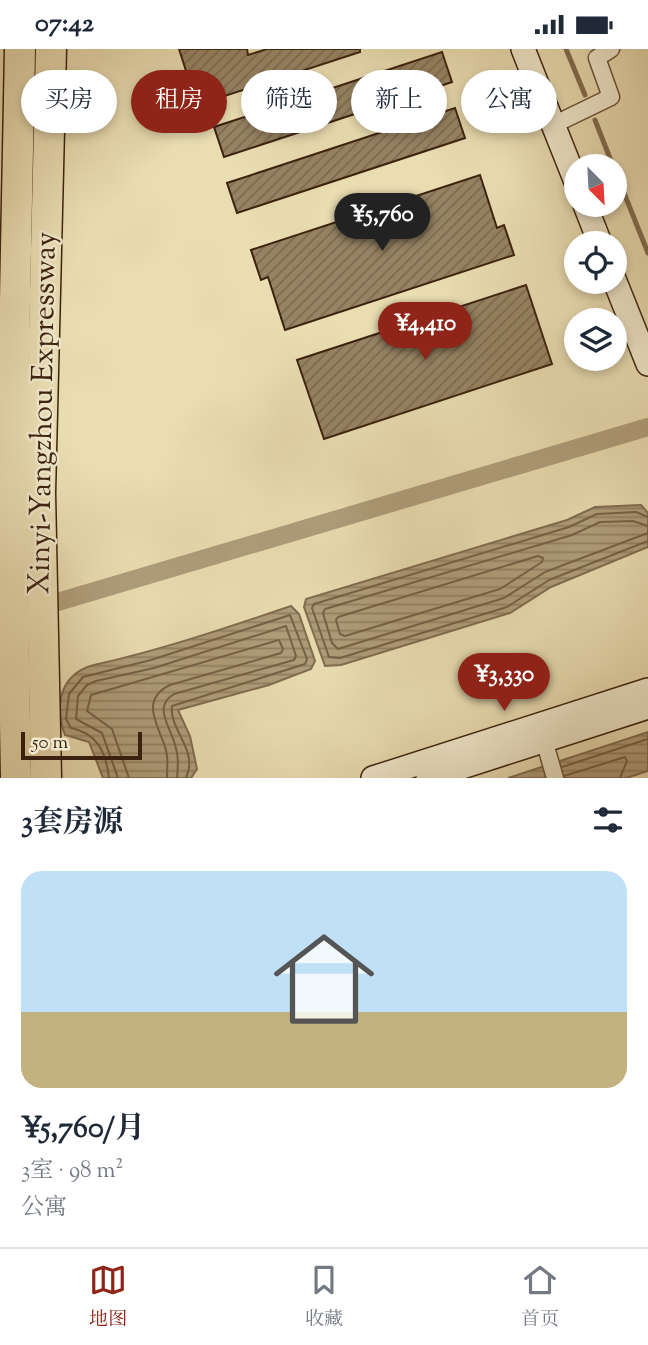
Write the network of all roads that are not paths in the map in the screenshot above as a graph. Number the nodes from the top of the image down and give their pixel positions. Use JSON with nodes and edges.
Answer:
{"nodes":[{"id":1,"x":20,"y":49,"type":"edge"},
{"id":2,"x":51,"y":49,"type":"edge"},
{"id":3,"x":523,"y":49,"type":"edge"},
{"id":4,"x":611,"y":49,"type":"edge"},
{"id":5,"x":531,"y":70,"type":"edge"},
{"id":6,"x":557,"y":123,"type":"edge"},
{"id":7,"x":556,"y":133,"type":"edge"},
{"id":8,"x":565,"y":154,"type":"edge"},
{"id":9,"x":620,"y":294,"type":"edge"},
{"id":10,"x":648,"y":364,"type":"edge"},
{"id":11,"x":648,"y":690,"type":"edge"},
{"id":12,"x":648,"y":707,"type":"edge"},
{"id":13,"x":543,"y":737,"type":"junction"},
{"id":14,"x":16,"y":778,"type":"edge"},
{"id":15,"x":46,"y":778,"type":"edge"},
{"id":16,"x":373,"y":778,"type":"edge"},
{"id":17,"x":428,"y":778,"type":"edge"},
{"id":18,"x":555,"y":778,"type":"edge"}],
"edges":[{"from":1,"to":14,"type":"highway","name":"Xinyi-Yangzhou Expressway"},
{"from":2,"to":15,"type":"highway","name":"Xinyi-Yangzhou Expressway"},
{"from":3,"to":5,"type":"main road"},
{"from":4,"to":6,"type":"street"},
{"from":7,"to":8,"type":"main road"},
{"from":9,"to":10,"type":"main road"},
{"from":11,"to":13,"type":"main road"},
{"from":12,"to":13,"type":"main road"},
{"from":13,"to":16,"type":"main road"},
{"from":13,"to":17,"type":"main road"},
{"from":13,"to":18,"type":"street"}]}
